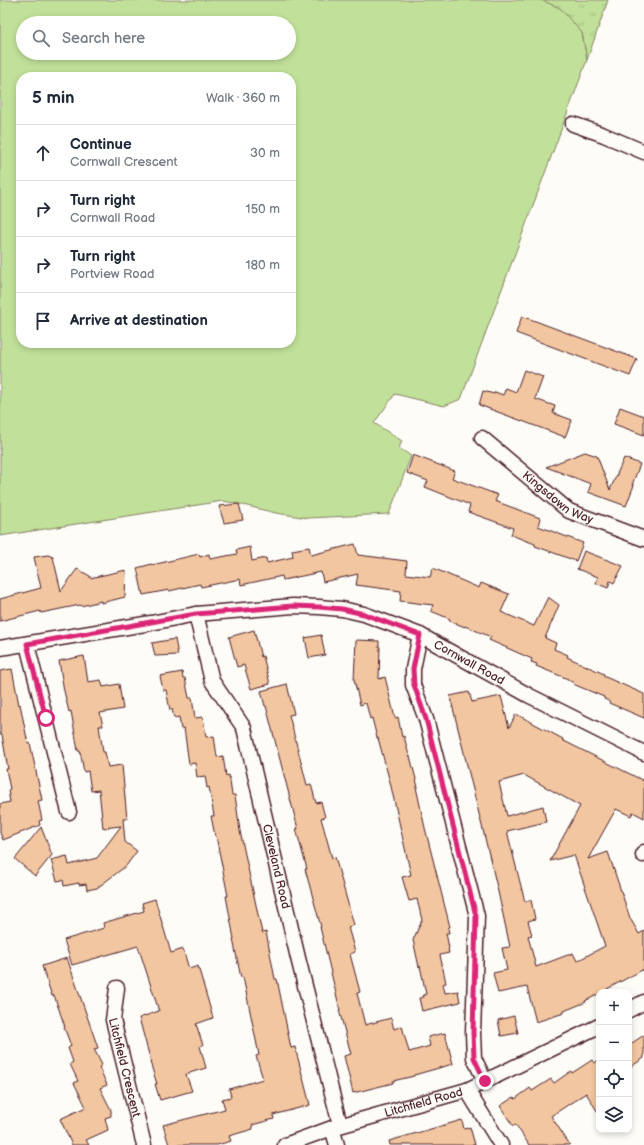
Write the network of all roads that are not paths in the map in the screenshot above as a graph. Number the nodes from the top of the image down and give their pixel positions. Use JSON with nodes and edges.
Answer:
{"nodes":[{"id":1,"x":573,"y":124,"type":"dead end"},
{"id":2,"x":644,"y":152,"type":"edge"},
{"id":3,"x":482,"y":438,"type":"dead end"},
{"id":4,"x":644,"y":538,"type":"edge"},
{"id":5,"x":196,"y":614,"type":"junction"},
{"id":6,"x":420,"y":635,"type":"junction"},
{"id":7,"x":27,"y":644,"type":"junction"},
{"id":8,"x":0,"y":648,"type":"edge"},
{"id":9,"x":644,"y":753,"type":"edge"},
{"id":10,"x":70,"y":812,"type":"dead end"},
{"id":11,"x":117,"y":988,"type":"dead end"},
{"id":12,"x":644,"y":1002,"type":"edge"},
{"id":13,"x":632,"y":1008,"type":"edge"},
{"id":14,"x":596,"y":1027,"type":"edge"},
{"id":15,"x":485,"y":1081,"type":"junction"},
{"id":16,"x":467,"y":1090,"type":"junction"},
{"id":17,"x":336,"y":1127,"type":"junction"},
{"id":18,"x":144,"y":1145,"type":"edge"},
{"id":19,"x":286,"y":1145,"type":"edge"},
{"id":20,"x":337,"y":1145,"type":"edge"},
{"id":21,"x":501,"y":1145,"type":"edge"}],
"edges":[{"from":1,"to":2,"type":"street"},
{"from":3,"to":4,"type":"street","name":"Kingsdown Way"},
{"from":5,"to":6,"type":"street","name":"Cornwall Road"},
{"from":5,"to":7,"type":"street","name":"Cornwall Road"},
{"from":5,"to":17,"type":"street","name":"Cleveland Road"},
{"from":6,"to":9,"type":"street","name":"Cornwall Road"},
{"from":6,"to":15,"type":"street"},
{"from":7,"to":8,"type":"street","name":"Cornwall Road"},
{"from":7,"to":10,"type":"street"},
{"from":11,"to":18,"type":"street","name":"Litchfield Crescent"},
{"from":12,"to":13,"type":"street"},
{"from":14,"to":15,"type":"street","name":"Litchfield Road"},
{"from":15,"to":16,"type":"street","name":"Litchfield Road"},
{"from":16,"to":17,"type":"street","name":"Litchfield Road"},
{"from":16,"to":21,"type":"street"},
{"from":17,"to":19,"type":"street","name":"Litchfield Road"},
{"from":17,"to":20,"type":"street","name":"Cleveland Road"}]}
